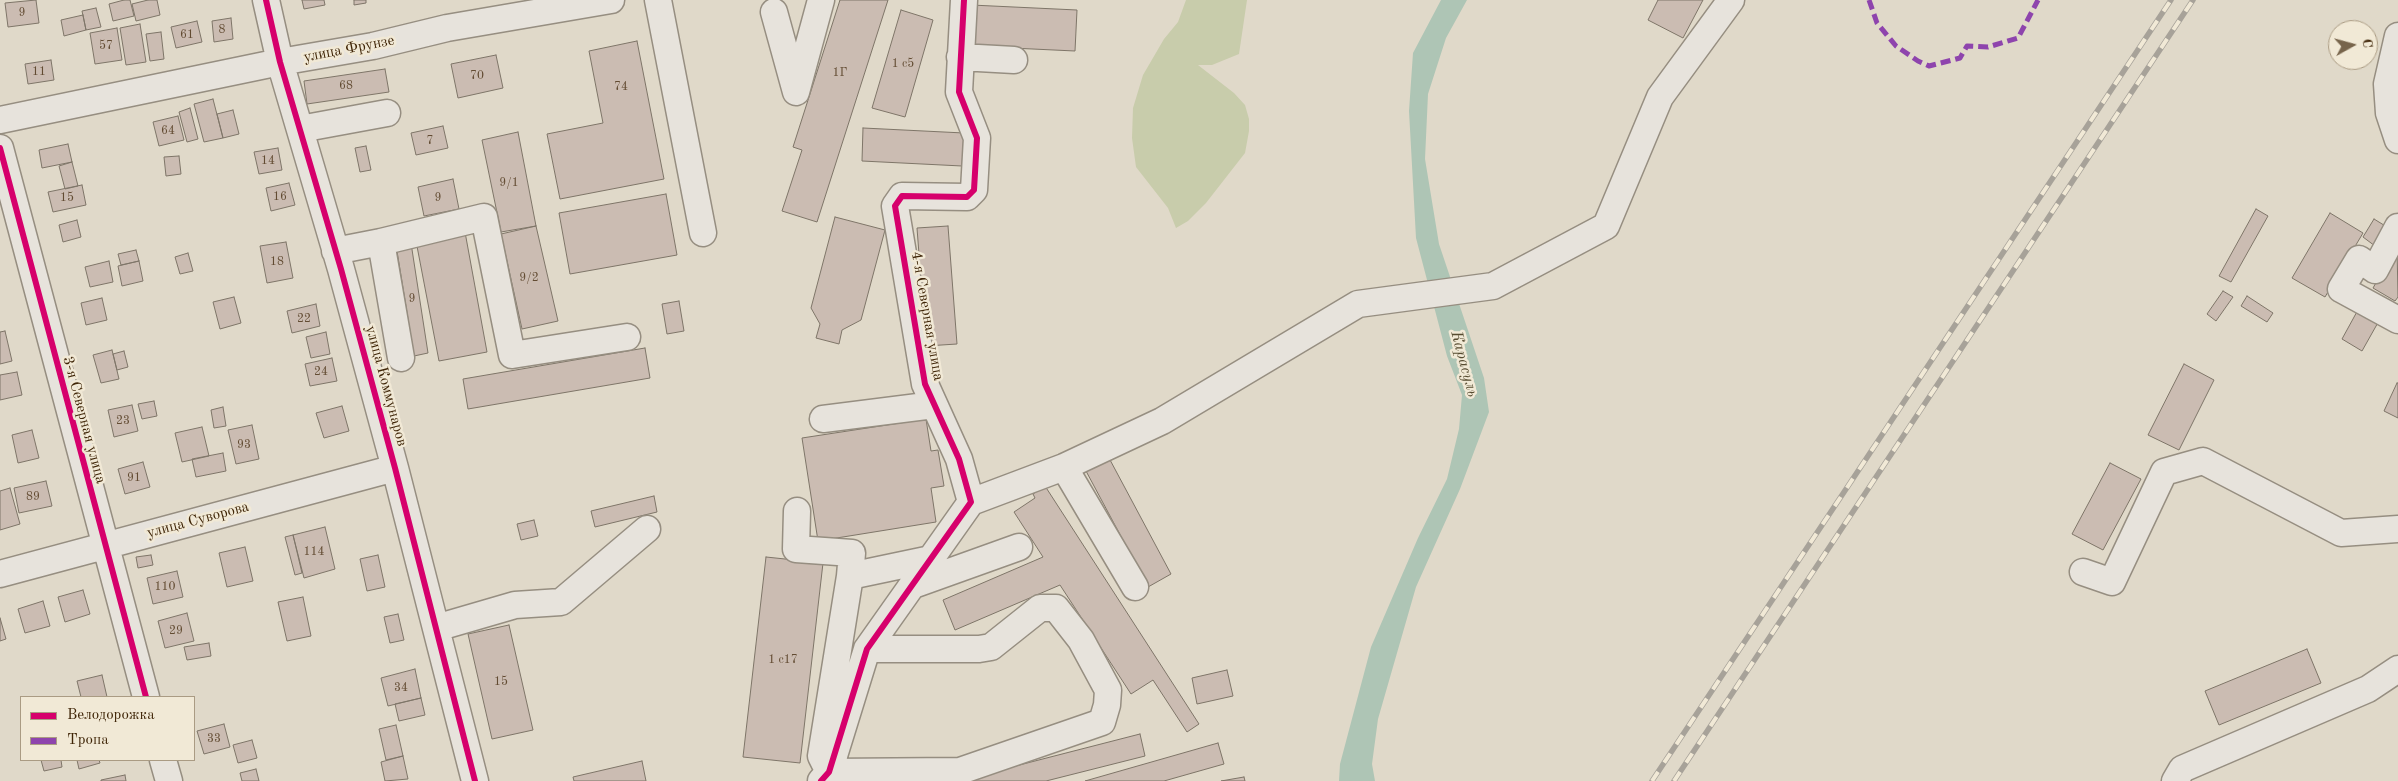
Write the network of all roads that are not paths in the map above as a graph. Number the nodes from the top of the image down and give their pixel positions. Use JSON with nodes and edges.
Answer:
{"nodes":[{"id":1,"x":266,"y":0,"type":"edge"},
{"id":2,"x":611,"y":0,"type":"edge"},
{"id":3,"x":658,"y":0,"type":"edge"},
{"id":4,"x":821,"y":0,"type":"edge"},
{"id":5,"x":964,"y":0,"type":"edge"},
{"id":6,"x":1731,"y":0,"type":"edge"},
{"id":7,"x":774,"y":12,"type":"dead end"},
{"id":8,"x":2398,"y":36,"type":"edge"},
{"id":9,"x":960,"y":57,"type":"junction"},
{"id":10,"x":1014,"y":60,"type":"dead end"},
{"id":11,"x":280,"y":62,"type":"junction"},
{"id":12,"x":387,"y":113,"type":"dead end"},
{"id":13,"x":0,"y":120,"type":"edge"},
{"id":14,"x":300,"y":128,"type":"junction"},
{"id":15,"x":2398,"y":140,"type":"edge"},
{"id":16,"x":0,"y":148,"type":"edge"},
{"id":17,"x":2398,"y":227,"type":"edge"},
{"id":18,"x":704,"y":233,"type":"dead end"},
{"id":19,"x":381,"y":242,"type":"junction"},
{"id":20,"x":336,"y":251,"type":"junction"},
{"id":21,"x":2398,"y":320,"type":"edge"},
{"id":22,"x":627,"y":337,"type":"dead end"},
{"id":23,"x":401,"y":358,"type":"dead end"},
{"id":24,"x":934,"y":405,"type":"junction"},
{"id":25,"x":823,"y":419,"type":"dead end"},
{"id":26,"x":1064,"y":467,"type":"junction"},
{"id":27,"x":395,"y":468,"type":"junction"},
{"id":28,"x":971,"y":502,"type":"junction"},
{"id":29,"x":797,"y":512,"type":"dead end"},
{"id":30,"x":647,"y":529,"type":"dead end"},
{"id":31,"x":2398,"y":529,"type":"edge"},
{"id":32,"x":104,"y":545,"type":"junction"},
{"id":33,"x":1019,"y":547,"type":"dead end"},
{"id":34,"x":931,"y":559,"type":"junction"},
{"id":35,"x":2083,"y":572,"type":"dead end"},
{"id":36,"x":0,"y":574,"type":"edge"},
{"id":37,"x":850,"y":576,"type":"junction"},
{"id":38,"x":913,"y":585,"type":"junction"},
{"id":39,"x":1135,"y":587,"type":"dead end"},
{"id":40,"x":436,"y":628,"type":"junction"},
{"id":41,"x":867,"y":649,"type":"junction"},
{"id":42,"x":2398,"y":669,"type":"edge"},
{"id":43,"x":146,"y":696,"type":"edge"},
{"id":44,"x":163,"y":761,"type":"edge"},
{"id":45,"x":825,"y":777,"type":"edge"},
{"id":46,"x":169,"y":781,"type":"edge"},
{"id":47,"x":475,"y":781,"type":"edge"},
{"id":48,"x":2175,"y":781,"type":"edge"}],
"edges":[{"from":1,"to":11,"type":"street","name":"улица Коммунаров"},
{"from":2,"to":11,"type":"street","name":"улица Фрунзе"},
{"from":3,"to":18,"type":"street"},
{"from":4,"to":7,"type":"street"},
{"from":5,"to":9,"type":"street","name":"4-я Северная улица"},
{"from":6,"to":26,"type":"street"},
{"from":8,"to":15,"type":"street"},
{"from":9,"to":10,"type":"street"},
{"from":9,"to":24,"type":"street","name":"4-я Северная улица"},
{"from":11,"to":13,"type":"street","name":"улица Фрунзе"},
{"from":11,"to":14,"type":"street","name":"улица Коммунаров"},
{"from":12,"to":14,"type":"street"},
{"from":14,"to":20,"type":"street","name":"улица Коммунаров"},
{"from":16,"to":32,"type":"street","name":"3-я Северная улица"},
{"from":17,"to":21,"type":"street"},
{"from":19,"to":20,"type":"street"},
{"from":19,"to":22,"type":"street"},
{"from":19,"to":23,"type":"street"},
{"from":20,"to":27,"type":"street","name":"улица Коммунаров"},
{"from":24,"to":25,"type":"street"},
{"from":24,"to":28,"type":"street","name":"4-я Северная улица"},
{"from":26,"to":28,"type":"street"},
{"from":26,"to":39,"type":"street"},
{"from":27,"to":32,"type":"street","name":"улица Суворова"},
{"from":27,"to":40,"type":"street","name":"улица Коммунаров"},
{"from":28,"to":34,"type":"street"},
{"from":29,"to":37,"type":"street"},
{"from":30,"to":40,"type":"street"},
{"from":31,"to":35,"type":"street"},
{"from":32,"to":36,"type":"street","name":"улица Суворова"},
{"from":32,"to":43,"type":"street","name":"3-я Северная улица"},
{"from":33,"to":38,"type":"street"},
{"from":34,"to":37,"type":"street"},
{"from":34,"to":38,"type":"street"},
{"from":37,"to":45,"type":"street"},
{"from":38,"to":41,"type":"street"},
{"from":40,"to":47,"type":"street","name":"улица Коммунаров"},
{"from":41,"to":45,"type":"street"},
{"from":41,"to":45,"type":"street"},
{"from":42,"to":48,"type":"street"},
{"from":44,"to":46,"type":"street"}]}
